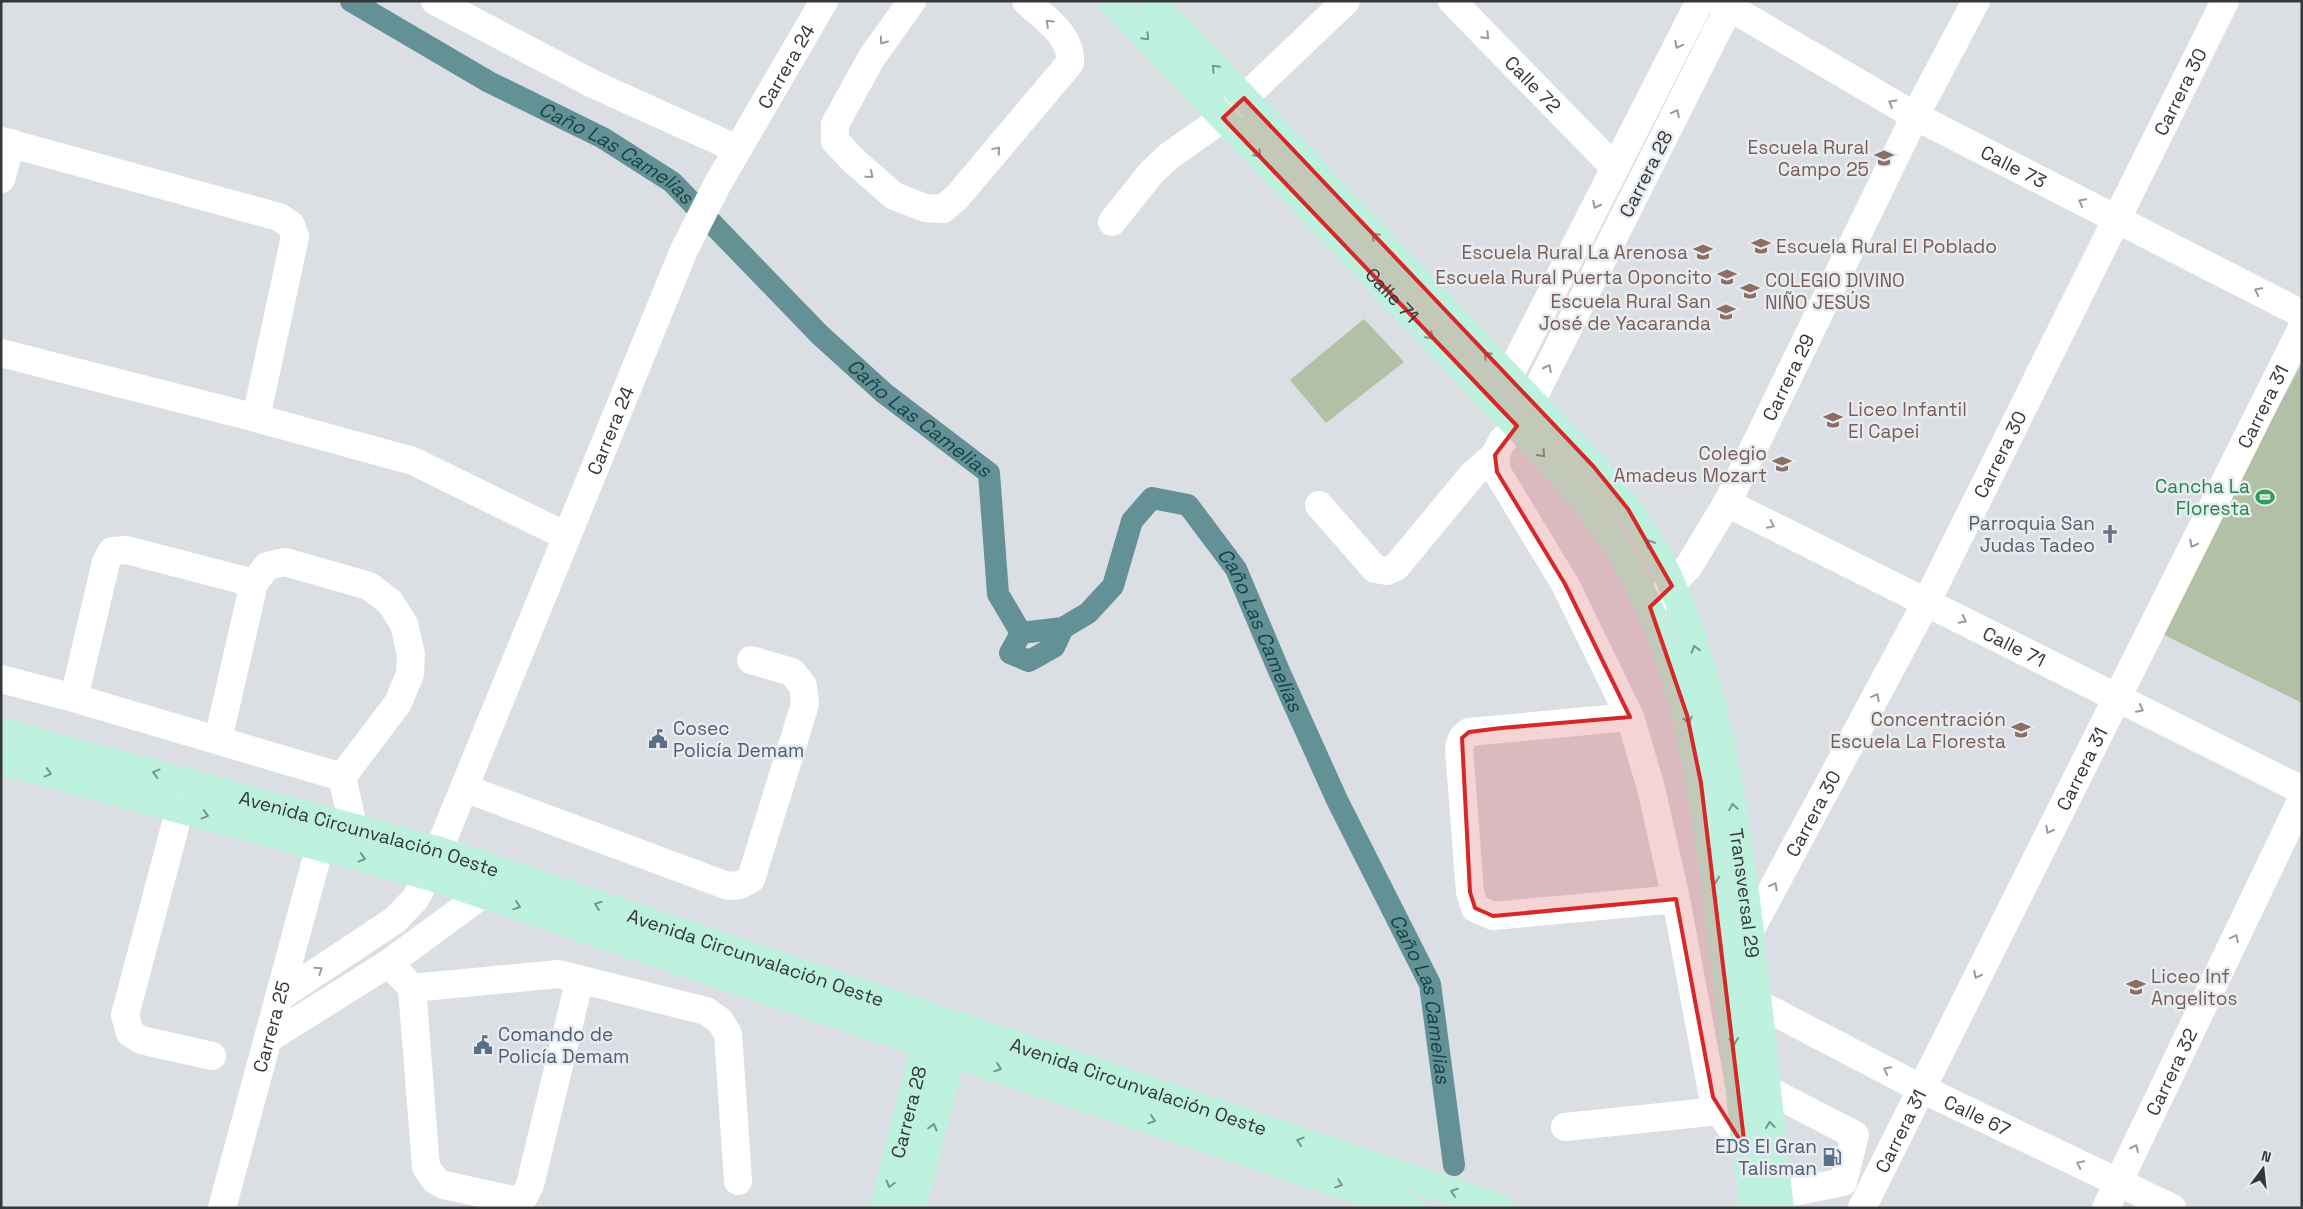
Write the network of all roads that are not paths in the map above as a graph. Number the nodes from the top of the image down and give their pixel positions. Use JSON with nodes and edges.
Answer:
{"nodes":[{"id":1,"x":435,"y":1,"type":"edge"},
{"id":2,"x":824,"y":1,"type":"edge"},
{"id":3,"x":912,"y":1,"type":"edge"},
{"id":4,"x":1026,"y":1,"type":"edge"},
{"id":5,"x":1112,"y":1,"type":"edge"},
{"id":6,"x":1152,"y":1,"type":"edge"},
{"id":7,"x":1346,"y":1,"type":"edge"},
{"id":8,"x":1452,"y":1,"type":"edge"},
{"id":9,"x":1700,"y":1,"type":"edge"},
{"id":10,"x":1976,"y":1,"type":"edge"},
{"id":11,"x":2225,"y":1,"type":"edge"},
{"id":12,"x":1727,"y":4,"type":"edge"},
{"id":13,"x":1244,"y":98,"type":"junction"},
{"id":14,"x":1916,"y":116,"type":"junction"},
{"id":15,"x":1223,"y":118,"type":"junction"},
{"id":16,"x":6,"y":142,"type":"edge"},
{"id":17,"x":737,"y":149,"type":"junction"},
{"id":18,"x":1615,"y":168,"type":"junction"},
{"id":19,"x":1,"y":179,"type":"edge"},
{"id":20,"x":2116,"y":219,"type":"junction"},
{"id":21,"x":1112,"y":222,"type":"dead end"},
{"id":22,"x":2302,"y":314,"type":"edge"},
{"id":23,"x":2302,"y":328,"type":"edge"},
{"id":24,"x":1,"y":353,"type":"edge"},
{"id":25,"x":1508,"y":377,"type":"junction"},
{"id":26,"x":1532,"y":400,"type":"junction"},
{"id":27,"x":1495,"y":404,"type":"junction"},
{"id":28,"x":256,"y":418,"type":"junction"},
{"id":29,"x":1516,"y":426,"type":"junction"},
{"id":30,"x":1495,"y":455,"type":"junction"},
{"id":31,"x":1727,"y":503,"type":"junction"},
{"id":32,"x":1320,"y":505,"type":"dead end"},
{"id":33,"x":566,"y":536,"type":"junction"},
{"id":34,"x":254,"y":583,"type":"junction"},
{"id":35,"x":1672,"y":586,"type":"junction"},
{"id":36,"x":1927,"y":601,"type":"junction"},
{"id":37,"x":1650,"y":608,"type":"junction"},
{"id":38,"x":751,"y":660,"type":"dead end"},
{"id":39,"x":1,"y":679,"type":"edge"},
{"id":40,"x":2116,"y":697,"type":"junction"},
{"id":41,"x":74,"y":698,"type":"junction"},
{"id":42,"x":1630,"y":717,"type":"junction"},
{"id":43,"x":1,"y":732,"type":"edge"},
{"id":44,"x":218,"y":740,"type":"junction"},
{"id":45,"x":1,"y":761,"type":"edge"},
{"id":46,"x":342,"y":777,"type":"junction"},
{"id":47,"x":464,"y":788,"type":"junction"},
{"id":48,"x":2302,"y":790,"type":"edge"},
{"id":49,"x":2302,"y":799,"type":"edge"},
{"id":50,"x":180,"y":808,"type":"junction"},
{"id":51,"x":352,"y":826,"type":"junction"},
{"id":52,"x":320,"y":846,"type":"junction"},
{"id":53,"x":440,"y":851,"type":"junction"},
{"id":54,"x":428,"y":876,"type":"junction"},
{"id":55,"x":483,"y":894,"type":"junction"},
{"id":56,"x":1676,"y":899,"type":"junction"},
{"id":57,"x":1751,"y":929,"type":"junction"},
{"id":58,"x":389,"y":963,"type":"junction"},
{"id":59,"x":573,"y":978,"type":"junction"},
{"id":60,"x":412,"y":988,"type":"junction"},
{"id":61,"x":279,"y":997,"type":"junction"},
{"id":62,"x":1759,"y":1004,"type":"junction"},
{"id":63,"x":932,"y":1018,"type":"junction"},
{"id":64,"x":958,"y":1026,"type":"junction"},
{"id":65,"x":268,"y":1039,"type":"junction"},
{"id":66,"x":939,"y":1048,"type":"junction"},
{"id":67,"x":212,"y":1056,"type":"dead end"},
{"id":68,"x":1920,"y":1088,"type":"junction"},
{"id":69,"x":1766,"y":1089,"type":"junction"},
{"id":70,"x":1719,"y":1111,"type":"junction"},
{"id":71,"x":1565,"y":1127,"type":"dead end"},
{"id":72,"x":1745,"y":1148,"type":"junction"},
{"id":73,"x":738,"y":1181,"type":"dead end"},
{"id":74,"x":2118,"y":1182,"type":"junction"},
{"id":75,"x":1779,"y":1202,"type":"edge"},
{"id":76,"x":1752,"y":1203,"type":"edge"},
{"id":77,"x":222,"y":1208,"type":"edge"},
{"id":78,"x":884,"y":1208,"type":"edge"},
{"id":79,"x":912,"y":1208,"type":"edge"},
{"id":80,"x":1410,"y":1208,"type":"edge"},
{"id":81,"x":1500,"y":1208,"type":"edge"},
{"id":82,"x":1862,"y":1208,"type":"edge"},
{"id":83,"x":2106,"y":1208,"type":"edge"},
{"id":84,"x":2172,"y":1208,"type":"edge"}],
"edges":[{"from":1,"to":17,"type":"street"},
{"from":2,"to":17,"type":"street","name":"Carrera 24"},
{"from":3,"to":4,"type":"street","one_way":true},
{"from":5,"to":15,"type":"main road","name":"Calle 71","one_way":true},
{"from":13,"to":6,"type":"main road","name":"Calle 71","one_way":true},
{"from":7,"to":13,"type":"street"},
{"from":8,"to":18,"type":"street","name":"Calle 72","one_way":true},
{"from":9,"to":18,"type":"street","name":"Carrera 28","one_way":true},
{"from":10,"to":14,"type":"street","name":"Carrera 29"},
{"from":11,"to":20,"type":"street","name":"Carrera 30"},
{"from":14,"to":12,"type":"street","name":"Calle 73","one_way":true},
{"from":26,"to":12,"type":"street","name":"Carrera 28","one_way":true},
{"from":13,"to":15,"type":"street"},
{"from":25,"to":13,"type":"main road","name":"Calle 71","one_way":true},
{"from":20,"to":14,"type":"street","name":"Calle 73","one_way":true},
{"from":14,"to":31,"type":"street","name":"Carrera 29"},
{"from":15,"to":21,"type":"street"},
{"from":15,"to":27,"type":"main road","name":"Calle 71","one_way":true},
{"from":16,"to":19,"type":"street"},
{"from":16,"to":28,"type":"street"},
{"from":17,"to":33,"type":"street","name":"Carrera 24"},
{"from":18,"to":25,"type":"street","name":"Carrera 28","one_way":true},
{"from":22,"to":20,"type":"street","name":"Calle 73","one_way":true},
{"from":20,"to":36,"type":"street","name":"Carrera 30"},
{"from":23,"to":40,"type":"street","name":"Carrera 31","one_way":true},
{"from":24,"to":28,"type":"street"},
{"from":25,"to":26,"type":"main road","name":"Calle 71"},
{"from":25,"to":27,"type":"street","name":"Carrera 28"},
{"from":26,"to":29,"type":"street","name":"Carrera 28"},
{"from":35,"to":26,"type":"main road","name":"Calle 71","one_way":true},
{"from":27,"to":29,"type":"main road","name":"Calle 71"},
{"from":28,"to":33,"type":"street"},
{"from":29,"to":30,"type":"street","name":"Carrera 28"},
{"from":29,"to":37,"type":"main road","name":"Calle 71","one_way":true},
{"from":30,"to":32,"type":"street","name":"Carrera 28"},
{"from":30,"to":42,"type":"street"},
{"from":31,"to":35,"type":"street","name":"Carrera 29"},
{"from":31,"to":36,"type":"street","name":"Calle 71","one_way":true},
{"from":33,"to":47,"type":"street","name":"Carrera 24"},
{"from":34,"to":41,"type":"street"},
{"from":34,"to":44,"type":"street"},
{"from":34,"to":46,"type":"street"},
{"from":35,"to":37,"type":"street","name":"Carrera 29"},
{"from":57,"to":35,"type":"main road","name":"Transversal 29","one_way":true},
{"from":36,"to":40,"type":"street","name":"Calle 71","one_way":true},
{"from":57,"to":36,"type":"street","name":"Carrera 30","one_way":true},
{"from":37,"to":72,"type":"main road","name":"Transversal 29","one_way":true},
{"from":38,"to":47,"type":"street"},
{"from":39,"to":41,"type":"street"},
{"from":40,"to":48,"type":"street","name":"Calle 71","one_way":true},
{"from":40,"to":68,"type":"street","name":"Carrera 31","one_way":true},
{"from":41,"to":44,"type":"street"},
{"from":42,"to":56,"type":"street"},
{"from":42,"to":56,"type":"street"},
{"from":51,"to":43,"type":"main road","name":"Avenida Circunvalación Oeste","one_way":true},
{"from":44,"to":46,"type":"street"},
{"from":45,"to":50,"type":"main road","name":"Avenida Circunvalación Oeste","one_way":true},
{"from":46,"to":51,"type":"street"},
{"from":47,"to":53,"type":"street","name":"Carrera 24"},
{"from":74,"to":49,"type":"street","name":"Carrera 32","one_way":true},
{"from":50,"to":52,"type":"main road","name":"Avenida Circunvalación Oeste","one_way":true},
{"from":50,"to":67,"type":"street"},
{"from":51,"to":53,"type":"main road","name":"Avenida Circunvalación Oeste"},
{"from":52,"to":54,"type":"main road","name":"Avenida Circunvalación Oeste","one_way":true},
{"from":52,"to":61,"type":"street","name":"Carrera 25"},
{"from":53,"to":54,"type":"street","name":"Carrera 24"},
{"from":63,"to":53,"type":"main road","name":"Avenida Circunvalación Oeste","one_way":true},
{"from":54,"to":55,"type":"main road","name":"Avenida Circunvalación Oeste"},
{"from":61,"to":54,"type":"street","name":"Carrera 24","one_way":true},
{"from":55,"to":58,"type":"street"},
{"from":55,"to":66,"type":"main road","name":"Avenida Circunvalación Oeste","one_way":true},
{"from":56,"to":70,"type":"street"},
{"from":57,"to":62,"type":"main road","name":"Transversal 29"},
{"from":58,"to":60,"type":"street"},
{"from":58,"to":65,"type":"street"},
{"from":59,"to":60,"type":"street"},
{"from":59,"to":60,"type":"street"},
{"from":59,"to":73,"type":"street"},
{"from":61,"to":65,"type":"street","name":"Carrera 25"},
{"from":68,"to":62,"type":"street","name":"Calle 67","one_way":true},
{"from":62,"to":69,"type":"main road","name":"Transversal 29"},
{"from":63,"to":64,"type":"main road","name":"Avenida Circunvalación Oeste"},
{"from":63,"to":66,"type":"main road","name":"Carrera 28"},
{"from":64,"to":66,"type":"main road","name":"Carrera 28"},
{"from":81,"to":64,"type":"main road","name":"Avenida Circunvalación Oeste","one_way":true},
{"from":65,"to":77,"type":"street","name":"Carrera 25"},
{"from":66,"to":78,"type":"main road","name":"Carrera 28","one_way":true},
{"from":79,"to":66,"type":"main road","name":"Carrera 28","one_way":true},
{"from":66,"to":80,"type":"main road","name":"Avenida Circunvalación Oeste","one_way":true},
{"from":74,"to":68,"type":"street","name":"Calle 67","one_way":true},
{"from":68,"to":82,"type":"street","name":"Carrera 31"},
{"from":75,"to":69,"type":"main road","name":"Transversal 29","one_way":true},
{"from":69,"to":75,"type":"street"},
{"from":70,"to":71,"type":"street"},
{"from":70,"to":72,"type":"street"},
{"from":72,"to":76,"type":"main road","name":"Transversal 29"},
{"from":74,"to":83,"type":"street","name":"Carrera 32"},
{"from":74,"to":84,"type":"street","name":"Calle 67"},
{"from":75,"to":76,"type":"street"}]}
